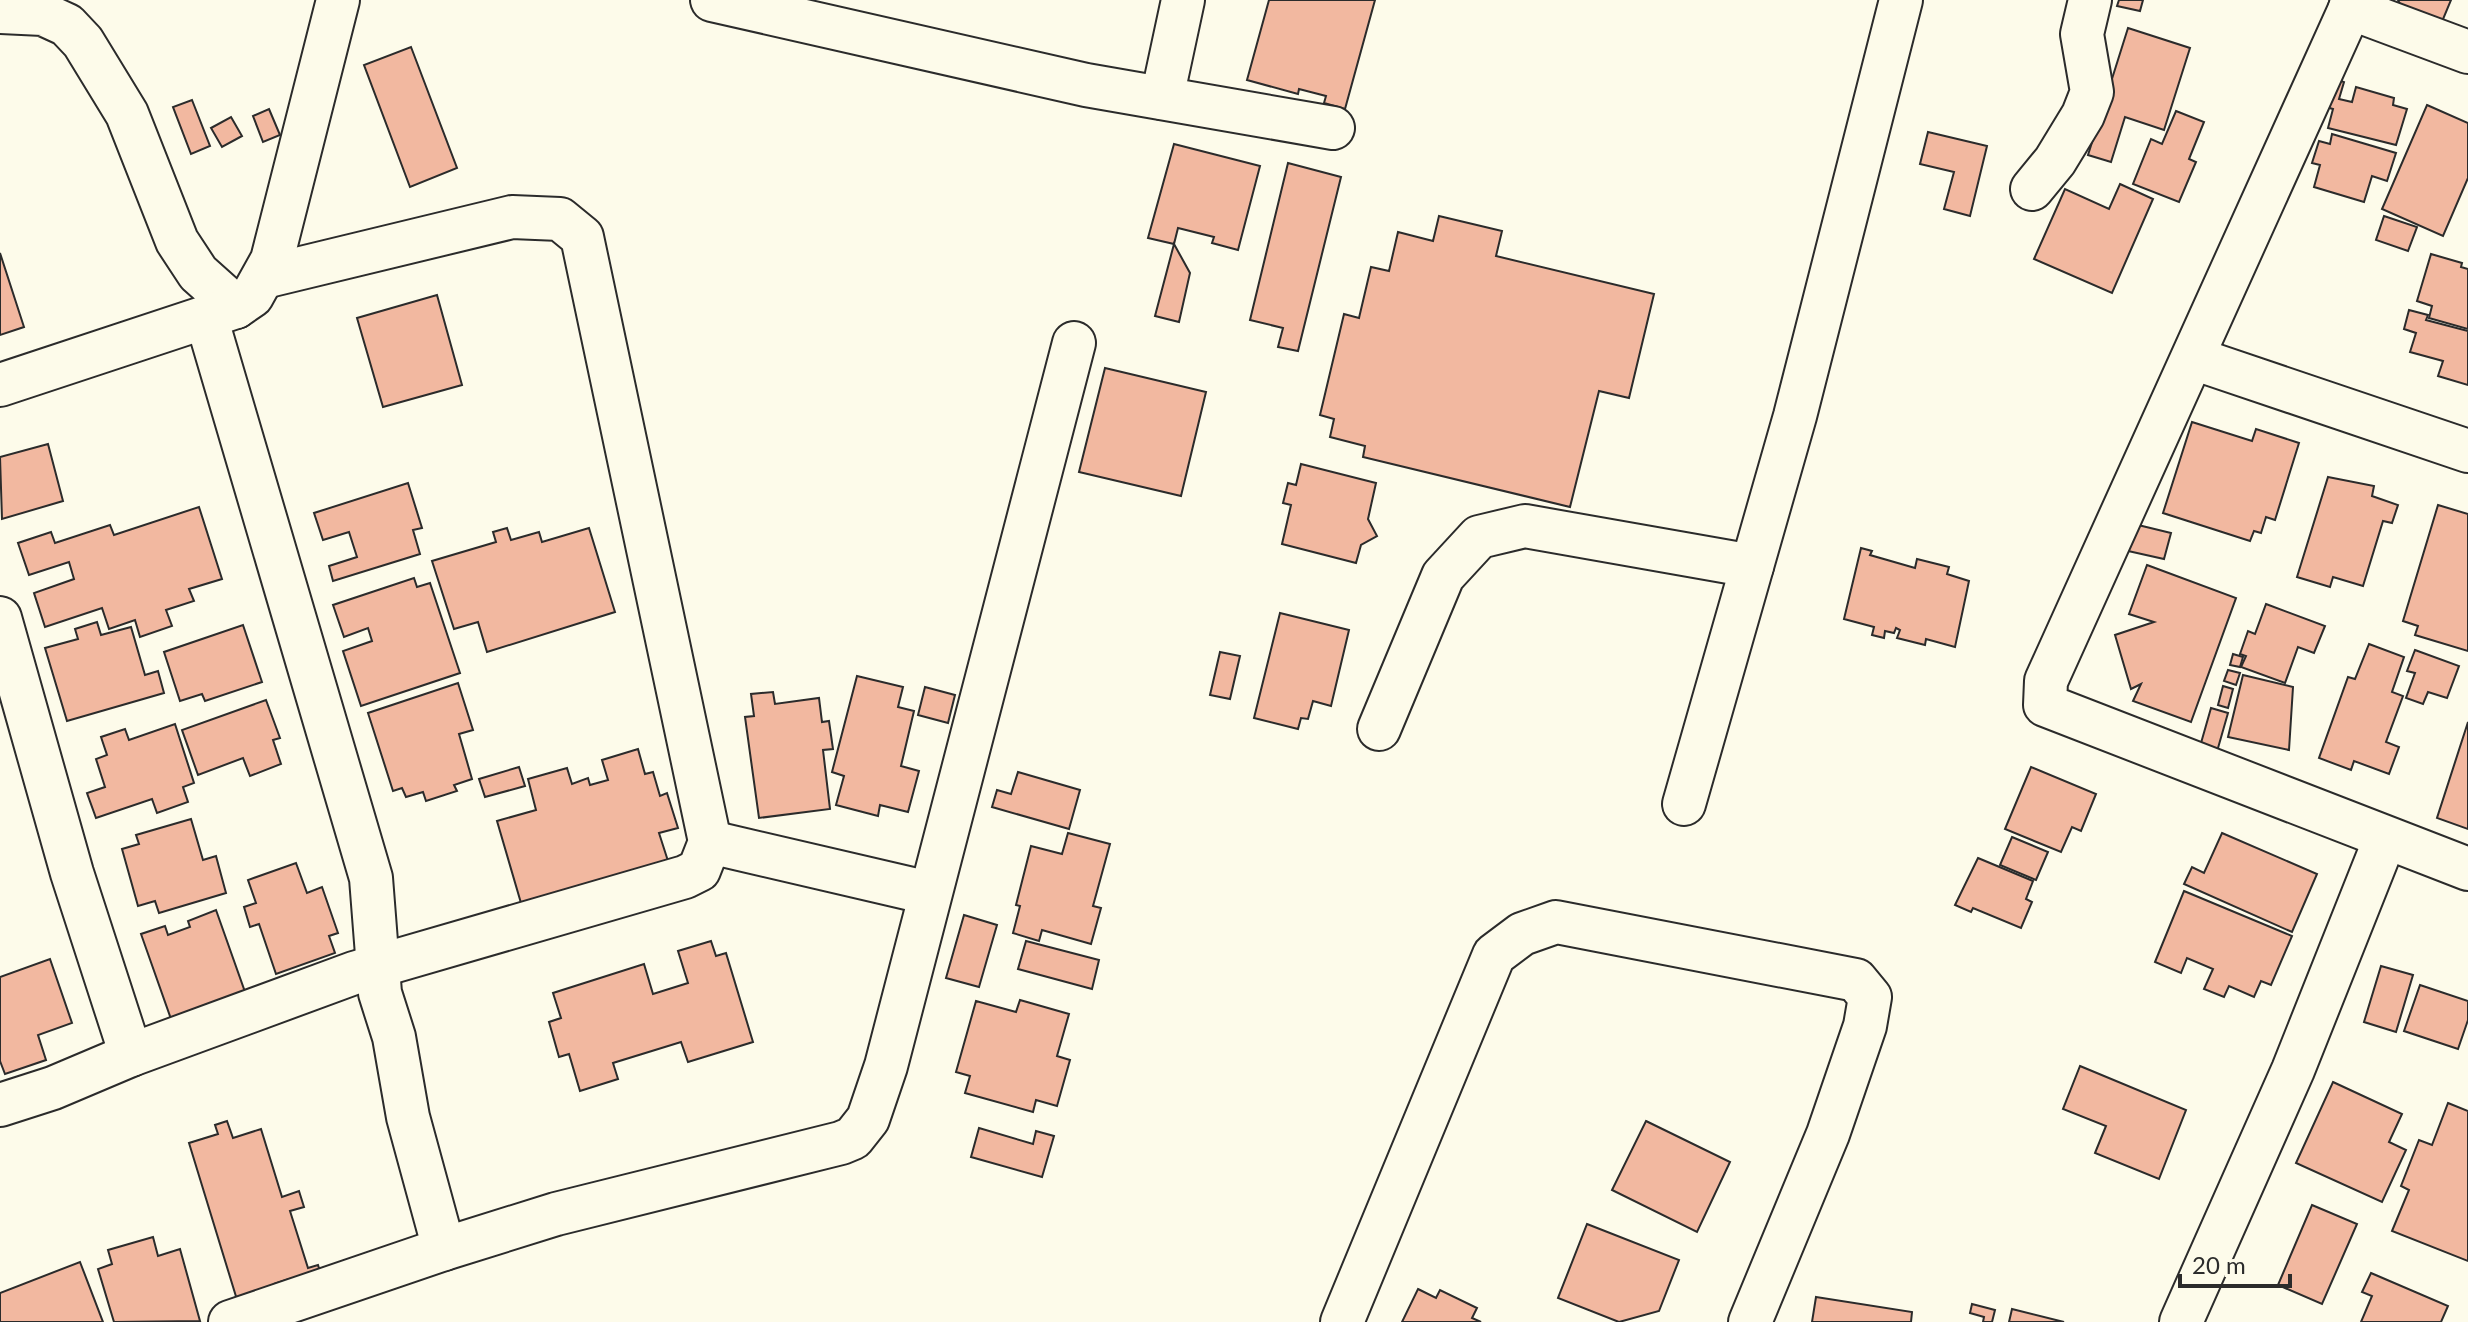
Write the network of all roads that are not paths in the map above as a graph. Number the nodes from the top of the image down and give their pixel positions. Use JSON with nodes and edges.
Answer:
{"nodes":[{"id":1,"x":338,"y":0,"type":"edge"},
{"id":2,"x":712,"y":0,"type":"edge"},
{"id":3,"x":1183,"y":0,"type":"edge"},
{"id":4,"x":1901,"y":0,"type":"edge"},
{"id":5,"x":2090,"y":0,"type":"edge"},
{"id":6,"x":2352,"y":4,"type":"edge"},
{"id":7,"x":0,"y":12,"type":"edge"},
{"id":8,"x":2468,"y":52,"type":"edge"},
{"id":9,"x":1162,"y":98,"type":"junction"},
{"id":10,"x":1333,"y":128,"type":"dead end"},
{"id":11,"x":2032,"y":189,"type":"dead end"},
{"id":12,"x":235,"y":300,"type":"junction"},
{"id":13,"x":1074,"y":343,"type":"dead end"},
{"id":14,"x":2193,"y":358,"type":"junction"},
{"id":15,"x":0,"y":385,"type":"edge"},
{"id":16,"x":2468,"y":451,"type":"edge"},
{"id":17,"x":1752,"y":566,"type":"junction"},
{"id":18,"x":0,"y":618,"type":"edge"},
{"id":19,"x":1379,"y":729,"type":"dead end"},
{"id":20,"x":1684,"y":804,"type":"dead end"},
{"id":21,"x":2385,"y":839,"type":"junction"},
{"id":22,"x":710,"y":842,"type":"junction"},
{"id":23,"x":2468,"y":869,"type":"edge"},
{"id":24,"x":929,"y":893,"type":"junction"},
{"id":25,"x":379,"y":965,"type":"junction"},
{"id":26,"x":131,"y":1055,"type":"junction"},
{"id":27,"x":0,"y":1105,"type":"edge"},
{"id":28,"x":444,"y":1249,"type":"junction"},
{"id":29,"x":230,"y":1322,"type":"edge"},
{"id":30,"x":1342,"y":1322,"type":"edge"},
{"id":31,"x":1750,"y":1322,"type":"edge"},
{"id":32,"x":2181,"y":1322,"type":"edge"}],
"edges":[{"from":1,"to":12,"type":"street"},
{"from":2,"to":9,"type":"street"},
{"from":3,"to":9,"type":"street"},
{"from":4,"to":17,"type":"street"},
{"from":5,"to":11,"type":"street"},
{"from":6,"to":8,"type":"street"},
{"from":6,"to":14,"type":"street"},
{"from":7,"to":12,"type":"street"},
{"from":9,"to":10,"type":"street"},
{"from":12,"to":15,"type":"street"},
{"from":12,"to":22,"type":"street"},
{"from":12,"to":25,"type":"street"},
{"from":13,"to":24,"type":"street"},
{"from":14,"to":16,"type":"street"},
{"from":14,"to":21,"type":"street"},
{"from":17,"to":19,"type":"street"},
{"from":17,"to":20,"type":"street"},
{"from":18,"to":26,"type":"street"},
{"from":21,"to":23,"type":"street"},
{"from":21,"to":32,"type":"street"},
{"from":22,"to":24,"type":"street"},
{"from":22,"to":25,"type":"street"},
{"from":24,"to":28,"type":"street"},
{"from":25,"to":26,"type":"street"},
{"from":25,"to":28,"type":"street"},
{"from":26,"to":27,"type":"street"},
{"from":28,"to":29,"type":"street"},
{"from":30,"to":31,"type":"street"}]}
